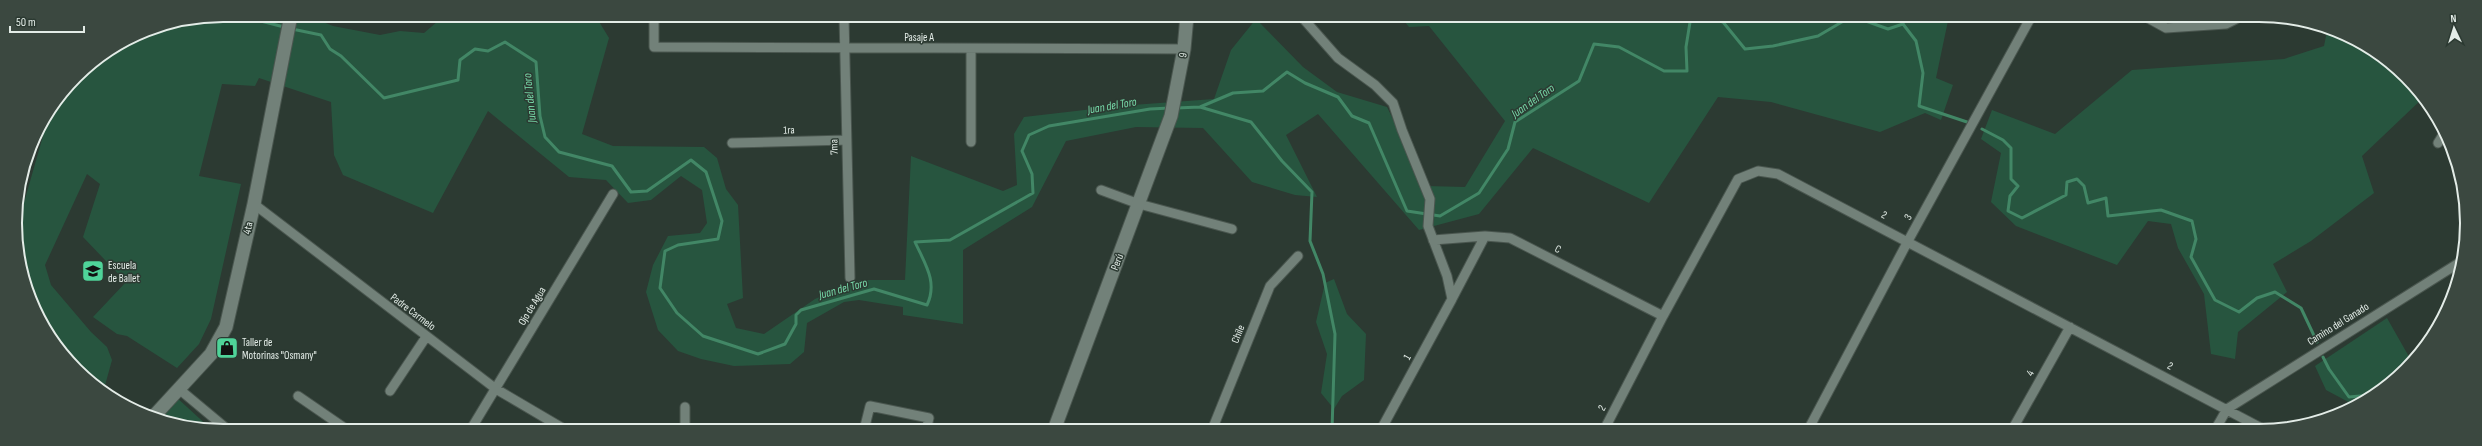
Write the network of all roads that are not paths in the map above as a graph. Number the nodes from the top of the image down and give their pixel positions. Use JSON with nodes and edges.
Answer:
{"nodes":[{"id":1,"x":290,"y":22,"type":"edge"},
{"id":2,"x":654,"y":22,"type":"edge"},
{"id":3,"x":844,"y":22,"type":"edge"},
{"id":4,"x":1186,"y":22,"type":"edge"},
{"id":5,"x":1306,"y":22,"type":"edge"},
{"id":6,"x":2028,"y":22,"type":"edge"},
{"id":7,"x":2155,"y":22,"type":"edge"},
{"id":8,"x":2230,"y":22,"type":"edge"},
{"id":9,"x":845,"y":49,"type":"junction"},
{"id":10,"x":971,"y":49,"type":"junction"},
{"id":11,"x":1184,"y":49,"type":"junction"},
{"id":12,"x":1177,"y":94,"type":"joint"},
{"id":13,"x":846,"y":140,"type":"junction"},
{"id":14,"x":972,"y":142,"type":"dead end"},
{"id":15,"x":732,"y":143,"type":"dead end"},
{"id":16,"x":1101,"y":190,"type":"dead end"},
{"id":17,"x":614,"y":194,"type":"dead end"},
{"id":18,"x":254,"y":204,"type":"junction"},
{"id":19,"x":1139,"y":204,"type":"junction"},
{"id":20,"x":1232,"y":229,"type":"dead end"},
{"id":21,"x":1485,"y":236,"type":"junction"},
{"id":22,"x":1433,"y":240,"type":"junction"},
{"id":23,"x":1908,"y":242,"type":"junction"},
{"id":24,"x":1298,"y":256,"type":"dead end"},
{"id":25,"x":2455,"y":265,"type":"edge"},
{"id":26,"x":850,"y":278,"type":"dead end"},
{"id":27,"x":1452,"y":299,"type":"junction"},
{"id":28,"x":1663,"y":316,"type":"junction"},
{"id":29,"x":2070,"y":327,"type":"junction"},
{"id":30,"x":426,"y":337,"type":"junction"},
{"id":31,"x":179,"y":389,"type":"junction"},
{"id":32,"x":496,"y":389,"type":"junction"},
{"id":33,"x":390,"y":391,"type":"dead end"},
{"id":34,"x":298,"y":396,"type":"dead end"},
{"id":35,"x":685,"y":406,"type":"dead end"},
{"id":36,"x":2226,"y":409,"type":"junction"},
{"id":37,"x":157,"y":413,"type":"edge"},
{"id":38,"x":221,"y":424,"type":"edge"},
{"id":39,"x":339,"y":424,"type":"edge"},
{"id":40,"x":474,"y":424,"type":"edge"},
{"id":41,"x":554,"y":424,"type":"edge"},
{"id":42,"x":685,"y":424,"type":"edge"},
{"id":43,"x":866,"y":424,"type":"edge"},
{"id":44,"x":928,"y":424,"type":"edge"},
{"id":45,"x":1056,"y":424,"type":"edge"},
{"id":46,"x":1214,"y":424,"type":"edge"},
{"id":47,"x":1388,"y":424,"type":"edge"},
{"id":48,"x":1607,"y":424,"type":"edge"},
{"id":49,"x":1811,"y":424,"type":"edge"},
{"id":50,"x":2015,"y":424,"type":"edge"},
{"id":51,"x":2218,"y":424,"type":"edge"},
{"id":52,"x":2255,"y":424,"type":"edge"}],
"edges":[{"from":1,"to":18,"type":"street","name":"4ta"},
{"from":2,"to":9,"type":"street","name":"Pasaje A"},
{"from":3,"to":9,"type":"street","name":"7ma"},
{"from":4,"to":11,"type":"street","name":"9"},
{"from":5,"to":22,"type":"street"},
{"from":6,"to":23,"type":"street","name":"3"},
{"from":7,"to":8,"type":"street"},
{"from":9,"to":10,"type":"street","name":"Pasaje A"},
{"from":9,"to":13,"type":"street","name":"7ma"},
{"from":10,"to":11,"type":"street","name":"Pasaje A"},
{"from":10,"to":14,"type":"street"},
{"from":11,"to":12,"type":"street","name":"9"},
{"from":12,"to":19,"type":"street","name":"Perú"},
{"from":13,"to":15,"type":"street","name":"1ra"},
{"from":13,"to":26,"type":"street","name":"7ma"},
{"from":16,"to":19,"type":"street"},
{"from":17,"to":32,"type":"street","name":"Ojo de Agua"},
{"from":18,"to":30,"type":"street","name":"Padre Carmelo"},
{"from":18,"to":31,"type":"street","name":"4ta"},
{"from":19,"to":20,"type":"street"},
{"from":19,"to":45,"type":"street","name":"Perú"},
{"from":21,"to":22,"type":"street","name":"C"},
{"from":21,"to":27,"type":"street","name":"1"},
{"from":21,"to":28,"type":"street","name":"C"},
{"from":22,"to":27,"type":"street"},
{"from":23,"to":28,"type":"street","name":"2"},
{"from":23,"to":29,"type":"street","name":"2"},
{"from":23,"to":49,"type":"street","name":"3"},
{"from":24,"to":46,"type":"street","name":"Chile"},
{"from":25,"to":36,"type":"street","name":"Camino del Ganado"},
{"from":27,"to":47,"type":"street","name":"1"},
{"from":28,"to":48,"type":"street","name":"2"},
{"from":29,"to":36,"type":"street","name":"2"},
{"from":29,"to":50,"type":"street","name":"4"},
{"from":30,"to":32,"type":"street","name":"Padre Carmelo"},
{"from":30,"to":33,"type":"street"},
{"from":31,"to":37,"type":"street","name":"4ta"},
{"from":31,"to":38,"type":"street"},
{"from":32,"to":40,"type":"street","name":"Ojo de Agua"},
{"from":32,"to":41,"type":"street","name":"Padre Carmelo"},
{"from":34,"to":39,"type":"street"},
{"from":35,"to":42,"type":"street"},
{"from":36,"to":51,"type":"street"},
{"from":36,"to":52,"type":"street","name":"2"},
{"from":43,"to":44,"type":"street"}]}
